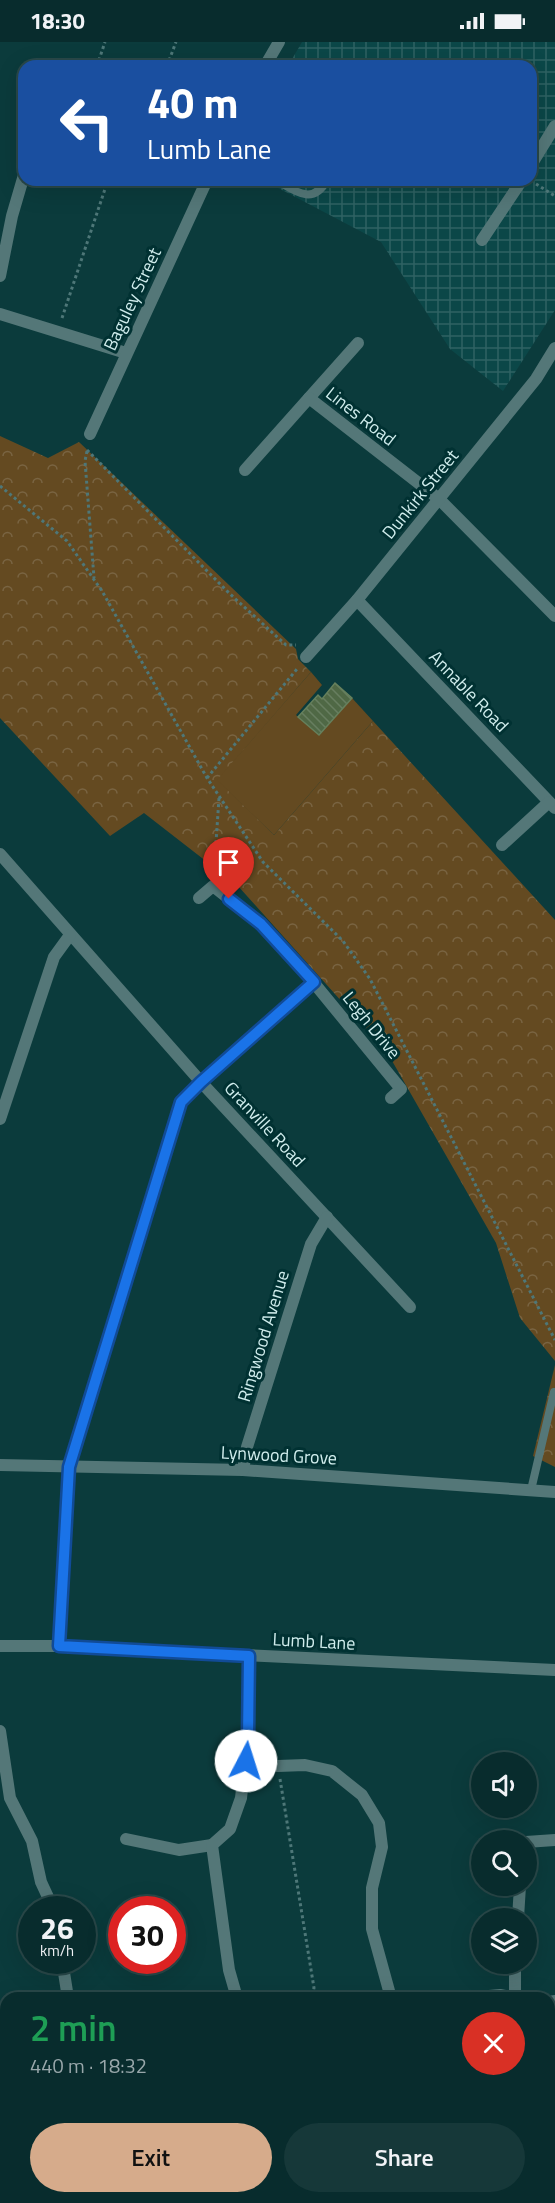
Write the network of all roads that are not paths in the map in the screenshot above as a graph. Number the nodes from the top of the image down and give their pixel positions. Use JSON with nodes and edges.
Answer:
{"nodes":[{"id":1,"x":279,"y":42,"type":"edge"},
{"id":2,"x":268,"y":60,"type":"edge"},
{"id":3,"x":555,"y":126,"type":"edge"},
{"id":4,"x":537,"y":155,"type":"edge"},
{"id":5,"x":21,"y":186,"type":"edge"},
{"id":6,"x":204,"y":186,"type":"edge"},
{"id":7,"x":286,"y":186,"type":"edge"},
{"id":8,"x":323,"y":186,"type":"edge"},
{"id":9,"x":518,"y":186,"type":"edge"},
{"id":10,"x":483,"y":240,"type":"dead end"},
{"id":11,"x":0,"y":276,"type":"edge"},
{"id":12,"x":0,"y":314,"type":"edge"},
{"id":13,"x":358,"y":343,"type":"dead end"},
{"id":14,"x":555,"y":348,"type":"edge"},
{"id":15,"x":126,"y":353,"type":"junction"},
{"id":16,"x":309,"y":398,"type":"junction"},
{"id":17,"x":90,"y":434,"type":"road end"},
{"id":18,"x":245,"y":470,"type":"dead end"},
{"id":19,"x":439,"y":499,"type":"junction"},
{"id":20,"x":357,"y":600,"type":"junction"},
{"id":21,"x":555,"y":616,"type":"edge"},
{"id":22,"x":306,"y":657,"type":"road end"},
{"id":23,"x":552,"y":805,"type":"edge"},
{"id":24,"x":502,"y":845,"type":"dead end"},
{"id":25,"x":0,"y":854,"type":"edge"},
{"id":26,"x":199,"y":898,"type":"dead end"},
{"id":27,"x":70,"y":934,"type":"junction"},
{"id":28,"x":314,"y":982,"type":"junction"},
{"id":29,"x":201,"y":1082,"type":"junction"},
{"id":30,"x":391,"y":1098,"type":"dead end"},
{"id":31,"x":0,"y":1119,"type":"edge"},
{"id":32,"x":327,"y":1217,"type":"junction"},
{"id":33,"x":410,"y":1307,"type":"dead end"},
{"id":34,"x":554,"y":1392,"type":"edge"},
{"id":35,"x":0,"y":1465,"type":"edge"},
{"id":36,"x":69,"y":1467,"type":"junction"},
{"id":37,"x":243,"y":1470,"type":"junction"},
{"id":38,"x":531,"y":1490,"type":"junction"},
{"id":39,"x":555,"y":1492,"type":"edge"},
{"id":40,"x":0,"y":1646,"type":"edge"},
{"id":41,"x":59,"y":1646,"type":"junction"},
{"id":42,"x":249,"y":1656,"type":"junction"},
{"id":43,"x":555,"y":1670,"type":"edge"},
{"id":44,"x":0,"y":1731,"type":"edge"},
{"id":45,"x":246,"y":1761,"type":"junction"},
{"id":46,"x":126,"y":1839,"type":"dead end"},
{"id":47,"x":555,"y":1840,"type":"edge"},
{"id":48,"x":537,"y":1841,"type":"edge"},
{"id":49,"x":212,"y":1845,"type":"junction"},
{"id":50,"x":48,"y":1896,"type":"edge"},
{"id":51,"x":64,"y":1974,"type":"edge"},
{"id":52,"x":515,"y":1974,"type":"edge"},
{"id":53,"x":67,"y":1992,"type":"edge"},
{"id":54,"x":235,"y":1992,"type":"edge"},
{"id":55,"x":389,"y":1992,"type":"edge"},
{"id":56,"x":516,"y":1992,"type":"edge"}],
"edges":[{"from":1,"to":2,"type":"street"},
{"from":3,"to":4,"type":"street"},
{"from":5,"to":11,"type":"street"},
{"from":6,"to":15,"type":"street","name":"Baguley Street"},
{"from":7,"to":8,"type":"lane"},
{"from":9,"to":10,"type":"street"},
{"from":12,"to":15,"type":"street"},
{"from":13,"to":16,"type":"street"},
{"from":14,"to":19,"type":"street","name":"Dunkirk Street"},
{"from":15,"to":17,"type":"street","name":"Baguley Street"},
{"from":16,"to":18,"type":"street","name":"Lines Road"},
{"from":16,"to":19,"type":"street","name":"Lines Road"},
{"from":19,"to":20,"type":"street","name":"Dunkirk Street"},
{"from":19,"to":21,"type":"street","name":"Lines Road"},
{"from":20,"to":22,"type":"street","name":"Dunkirk Street"},
{"from":20,"to":23,"type":"street","name":"Annable Road"},
{"from":23,"to":24,"type":"street"},
{"from":25,"to":27,"type":"street","name":"Granville Road"},
{"from":26,"to":28,"type":"street","name":"Legh Drive"},
{"from":27,"to":29,"type":"street","name":"Granville Road"},
{"from":27,"to":31,"type":"street"},
{"from":28,"to":29,"type":"street"},
{"from":28,"to":30,"type":"street","name":"Legh Drive"},
{"from":29,"to":32,"type":"street","name":"Granville Road"},
{"from":29,"to":36,"type":"street"},
{"from":32,"to":33,"type":"street","name":"Granville Road"},
{"from":32,"to":37,"type":"street","name":"Ringwood Avenue"},
{"from":34,"to":38,"type":"lane"},
{"from":35,"to":36,"type":"street","name":"Lynwood Grove"},
{"from":36,"to":37,"type":"street","name":"Lynwood Grove"},
{"from":36,"to":41,"type":"street"},
{"from":37,"to":38,"type":"street","name":"Lynwood Grove"},
{"from":38,"to":39,"type":"street","name":"Lynwood Grove"},
{"from":40,"to":41,"type":"street","name":"Lumb Lane"},
{"from":41,"to":42,"type":"street","name":"Lumb Lane"},
{"from":42,"to":43,"type":"street","name":"Lumb Lane"},
{"from":42,"to":45,"type":"street"},
{"from":44,"to":50,"type":"street"},
{"from":45,"to":49,"type":"street"},
{"from":45,"to":55,"type":"street"},
{"from":46,"to":49,"type":"street"},
{"from":47,"to":48,"type":"street"},
{"from":49,"to":54,"type":"street"},
{"from":51,"to":53,"type":"street"},
{"from":52,"to":56,"type":"street"}]}
